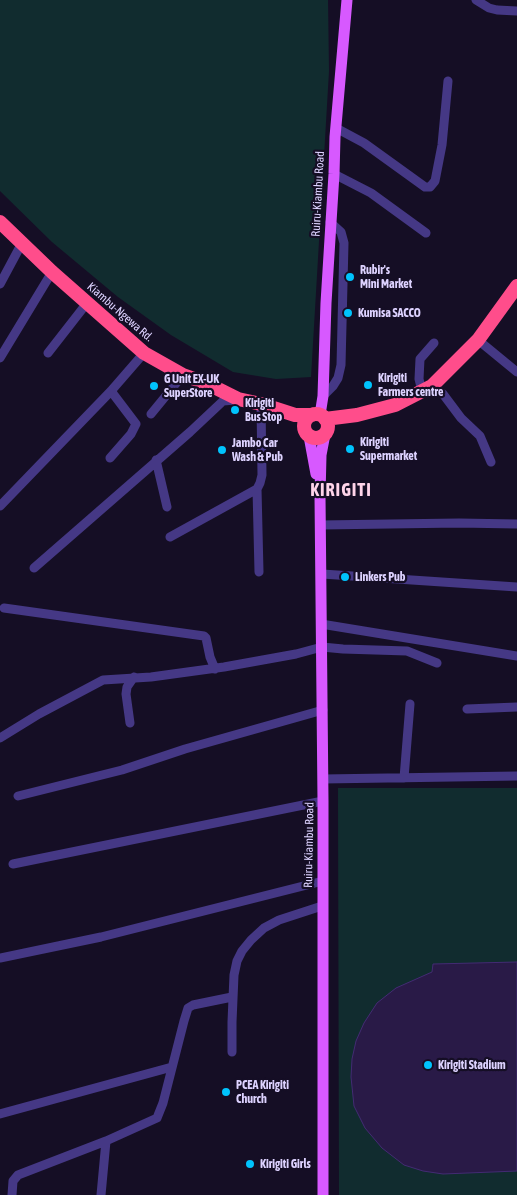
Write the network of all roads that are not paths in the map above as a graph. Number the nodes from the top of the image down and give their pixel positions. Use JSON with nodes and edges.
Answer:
{"nodes":[{"id":1,"x":347,"y":0,"type":"edge"},
{"id":2,"x":476,"y":0,"type":"edge"},
{"id":3,"x":517,"y":10,"type":"edge"},
{"id":4,"x":448,"y":81,"type":"dead end"},
{"id":5,"x":336,"y":128,"type":"junction"},
{"id":6,"x":334,"y":174,"type":"junction"},
{"id":7,"x":0,"y":222,"type":"edge"},
{"id":8,"x":330,"y":222,"type":"junction"},
{"id":9,"x":426,"y":233,"type":"dead end"},
{"id":10,"x":22,"y":243,"type":"junction"},
{"id":11,"x":52,"y":272,"type":"junction"},
{"id":12,"x":0,"y":284,"type":"edge"},
{"id":13,"x":517,"y":286,"type":"edge"},
{"id":14,"x":342,"y":291,"type":"junction"},
{"id":15,"x":87,"y":303,"type":"junction"},
{"id":16,"x":326,"y":303,"type":"junction"},
{"id":17,"x":478,"y":340,"type":"junction"},
{"id":18,"x":434,"y":343,"type":"dead end"},
{"id":19,"x":48,"y":353,"type":"dead end"},
{"id":20,"x":144,"y":353,"type":"junction"},
{"id":21,"x":0,"y":358,"type":"edge"},
{"id":22,"x":517,"y":372,"type":"edge"},
{"id":23,"x":183,"y":375,"type":"junction"},
{"id":24,"x":427,"y":389,"type":"junction"},
{"id":25,"x":111,"y":391,"type":"junction"},
{"id":26,"x":323,"y":393,"type":"junction"},
{"id":27,"x":238,"y":399,"type":"junction"},
{"id":28,"x":265,"y":405,"type":"junction"},
{"id":29,"x":151,"y":414,"type":"dead end"},
{"id":30,"x":322,"y":422,"type":"junction"},
{"id":31,"x":308,"y":434,"type":"junction"},
{"id":32,"x":110,"y":458,"type":"dead end"},
{"id":33,"x":156,"y":460,"type":"junction"},
{"id":34,"x":491,"y":462,"type":"dead end"},
{"id":35,"x":257,"y":489,"type":"junction"},
{"id":36,"x":320,"y":496,"type":"junction"},
{"id":37,"x":0,"y":506,"type":"edge"},
{"id":38,"x":167,"y":507,"type":"dead end"},
{"id":39,"x":517,"y":524,"type":"edge"},
{"id":40,"x":321,"y":525,"type":"junction"},
{"id":41,"x":170,"y":537,"type":"dead end"},
{"id":42,"x":34,"y":568,"type":"dead end"},
{"id":43,"x":259,"y":572,"type":"dead end"},
{"id":44,"x":322,"y":574,"type":"junction"},
{"id":45,"x":517,"y":587,"type":"edge"},
{"id":46,"x":4,"y":608,"type":"dead end"},
{"id":47,"x":322,"y":624,"type":"junction"},
{"id":48,"x":322,"y":647,"type":"junction"},
{"id":49,"x":517,"y":656,"type":"edge"},
{"id":50,"x":437,"y":662,"type":"dead end"},
{"id":51,"x":215,"y":668,"type":"junction"},
{"id":52,"x":134,"y":677,"type":"junction"},
{"id":53,"x":410,"y":704,"type":"dead end"},
{"id":54,"x":517,"y":707,"type":"edge"},
{"id":55,"x":467,"y":709,"type":"dead end"},
{"id":56,"x":323,"y":710,"type":"junction"},
{"id":57,"x":130,"y":723,"type":"dead end"},
{"id":58,"x":0,"y":738,"type":"edge"},
{"id":59,"x":517,"y":776,"type":"edge"},
{"id":60,"x":404,"y":778,"type":"junction"},
{"id":61,"x":323,"y":779,"type":"junction"},
{"id":62,"x":18,"y":796,"type":"dead end"},
{"id":63,"x":323,"y":801,"type":"junction"},
{"id":64,"x":13,"y":864,"type":"dead end"},
{"id":65,"x":323,"y":881,"type":"junction"},
{"id":66,"x":322,"y":906,"type":"junction"},
{"id":67,"x":0,"y":958,"type":"edge"},
{"id":68,"x":232,"y":998,"type":"junction"},
{"id":69,"x":232,"y":1052,"type":"dead end"},
{"id":70,"x":172,"y":1067,"type":"junction"},
{"id":71,"x":0,"y":1114,"type":"edge"},
{"id":72,"x":106,"y":1141,"type":"junction"},
{"id":73,"x":12,"y":1195,"type":"edge"},
{"id":74,"x":102,"y":1195,"type":"edge"},
{"id":75,"x":323,"y":1195,"type":"edge"}],
"edges":[{"from":1,"to":5,"type":"main road","name":"Ruiru-Kiambu Road"},
{"from":2,"to":3,"type":"street"},
{"from":4,"to":5,"type":"street"},
{"from":5,"to":6,"type":"main road","name":"Ruiru-Kiambu Road"},
{"from":6,"to":8,"type":"main road","name":"Ruiru-Kiambu Road"},
{"from":6,"to":9,"type":"street"},
{"from":7,"to":10,"type":"highway","name":"Kiambu-Ngewa Rd."},
{"from":8,"to":14,"type":"street"},
{"from":8,"to":16,"type":"main road","name":"Ruiru-Kiambu Road"},
{"from":10,"to":11,"type":"highway","name":"Kiambu-Ngewa Rd."},
{"from":10,"to":12,"type":"street"},
{"from":11,"to":15,"type":"highway","name":"Kiambu-Ngewa Rd."},
{"from":11,"to":21,"type":"street"},
{"from":13,"to":17,"type":"highway"},
{"from":14,"to":16,"type":"street"},
{"from":14,"to":26,"type":"street"},
{"from":15,"to":19,"type":"street"},
{"from":15,"to":20,"type":"highway","name":"Kiambu-Ngewa Rd."},
{"from":16,"to":26,"type":"main road","name":"Ruiru-Kiambu Road"},
{"from":17,"to":22,"type":"street"},
{"from":17,"to":24,"type":"highway"},
{"from":18,"to":24,"type":"street"},
{"from":20,"to":23,"type":"highway","name":"Kiambu-Ngewa Rd."},
{"from":20,"to":25,"type":"street"},
{"from":23,"to":27,"type":"highway","name":"Kiambu-Ngewa Rd."},
{"from":23,"to":29,"type":"street"},
{"from":24,"to":30,"type":"highway"},
{"from":24,"to":34,"type":"street"},
{"from":25,"to":32,"type":"street"},
{"from":25,"to":37,"type":"street"},
{"from":26,"to":30,"type":"main road","name":"Ruiru-Kiambu Road"},
{"from":27,"to":28,"type":"highway","name":"Kiambu-Ngewa Rd."},
{"from":27,"to":33,"type":"street"},
{"from":28,"to":30,"type":"highway","name":"Kiambu-Ngewa Rd."},
{"from":28,"to":31,"type":"highway"},
{"from":28,"to":35,"type":"street"},
{"from":30,"to":31,"type":"highway"},
{"from":30,"to":31,"type":"highway"},
{"from":30,"to":36,"type":"main road","name":"Ruiru-Kiambu Road"},
{"from":31,"to":36,"type":"main road"},
{"from":33,"to":38,"type":"street"},
{"from":33,"to":42,"type":"street"},
{"from":35,"to":41,"type":"street"},
{"from":35,"to":43,"type":"street"},
{"from":36,"to":40,"type":"main road","name":"Ruiru-Kiambu Road"},
{"from":39,"to":40,"type":"street"},
{"from":40,"to":44,"type":"main road","name":"Ruiru-Kiambu Road"},
{"from":44,"to":45,"type":"street"},
{"from":44,"to":47,"type":"main road","name":"Ruiru-Kiambu Road"},
{"from":46,"to":51,"type":"street"},
{"from":47,"to":48,"type":"main road","name":"Ruiru-Kiambu Road"},
{"from":47,"to":49,"type":"street"},
{"from":48,"to":50,"type":"street"},
{"from":48,"to":51,"type":"street"},
{"from":48,"to":56,"type":"main road","name":"Ruiru-Kiambu Road"},
{"from":51,"to":52,"type":"street"},
{"from":52,"to":57,"type":"street"},
{"from":52,"to":58,"type":"street"},
{"from":53,"to":60,"type":"street"},
{"from":54,"to":55,"type":"street"},
{"from":56,"to":61,"type":"main road","name":"Ruiru-Kiambu Road"},
{"from":56,"to":62,"type":"street"},
{"from":59,"to":60,"type":"street"},
{"from":60,"to":61,"type":"street"},
{"from":61,"to":63,"type":"main road","name":"Ruiru-Kiambu Road"},
{"from":63,"to":64,"type":"street"},
{"from":63,"to":65,"type":"main road","name":"Ruiru-Kiambu Road"},
{"from":65,"to":66,"type":"main road","name":"Ruiru-Kiambu Road"},
{"from":65,"to":67,"type":"street"},
{"from":66,"to":68,"type":"street"},
{"from":66,"to":75,"type":"main road","name":"Ruiru-Kiambu Road"},
{"from":68,"to":69,"type":"street"},
{"from":68,"to":70,"type":"street"},
{"from":70,"to":71,"type":"street"},
{"from":70,"to":72,"type":"street"},
{"from":72,"to":73,"type":"street"},
{"from":72,"to":74,"type":"street"}]}
